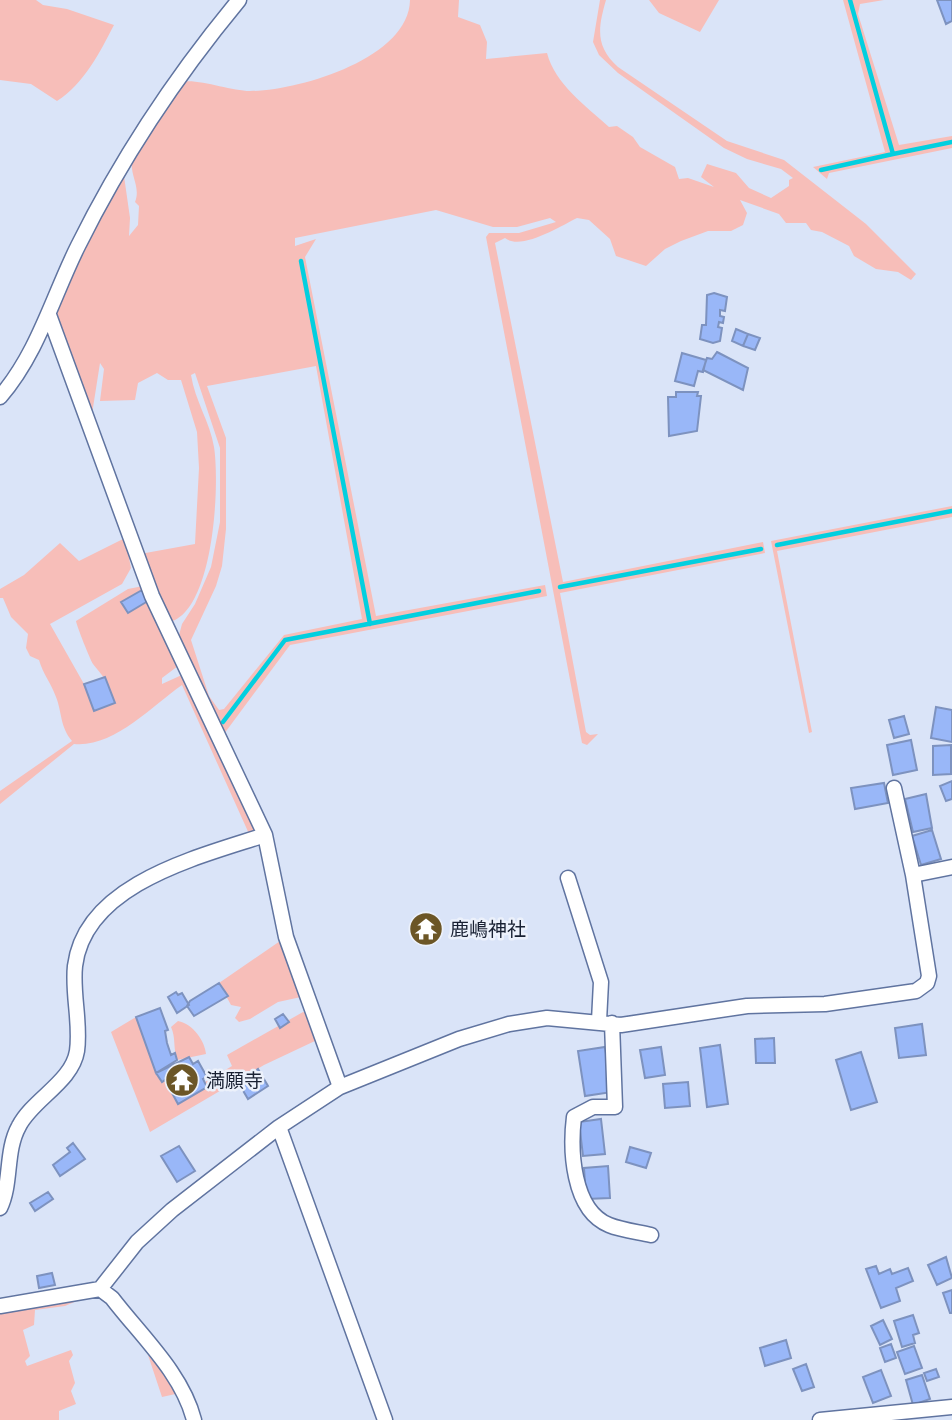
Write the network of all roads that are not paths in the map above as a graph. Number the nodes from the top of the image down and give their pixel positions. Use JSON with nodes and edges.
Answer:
{"nodes":[{"id":1,"x":239,"y":0,"type":"edge"},
{"id":2,"x":49,"y":315,"type":"junction"},
{"id":3,"x":0,"y":397,"type":"edge"},
{"id":4,"x":894,"y":788,"type":"dead end"},
{"id":5,"x":265,"y":835,"type":"junction"},
{"id":6,"x":952,"y":867,"type":"edge"},
{"id":7,"x":913,"y":875,"type":"junction"},
{"id":8,"x":568,"y":877,"type":"dead end"},
{"id":9,"x":606,"y":1022,"type":"junction"},
{"id":10,"x":340,"y":1087,"type":"junction"},
{"id":11,"x":279,"y":1127,"type":"junction"},
{"id":12,"x":0,"y":1208,"type":"edge"},
{"id":13,"x":651,"y":1235,"type":"dead end"},
{"id":14,"x":100,"y":1289,"type":"junction"},
{"id":15,"x":0,"y":1306,"type":"edge"},
{"id":16,"x":952,"y":1408,"type":"edge"},
{"id":17,"x":194,"y":1420,"type":"edge"},
{"id":18,"x":385,"y":1420,"type":"edge"},
{"id":19,"x":820,"y":1420,"type":"edge"}],
"edges":[{"from":1,"to":2,"type":"street"},
{"from":2,"to":3,"type":"street"},
{"from":2,"to":5,"type":"street"},
{"from":4,"to":7,"type":"street"},
{"from":5,"to":10,"type":"street"},
{"from":5,"to":12,"type":"street"},
{"from":6,"to":7,"type":"street"},
{"from":7,"to":9,"type":"street"},
{"from":8,"to":9,"type":"street"},
{"from":9,"to":10,"type":"street"},
{"from":9,"to":13,"type":"street"},
{"from":10,"to":11,"type":"street"},
{"from":11,"to":14,"type":"street"},
{"from":11,"to":18,"type":"street"},
{"from":14,"to":15,"type":"street"},
{"from":14,"to":17,"type":"street"},
{"from":16,"to":19,"type":"street"}]}
